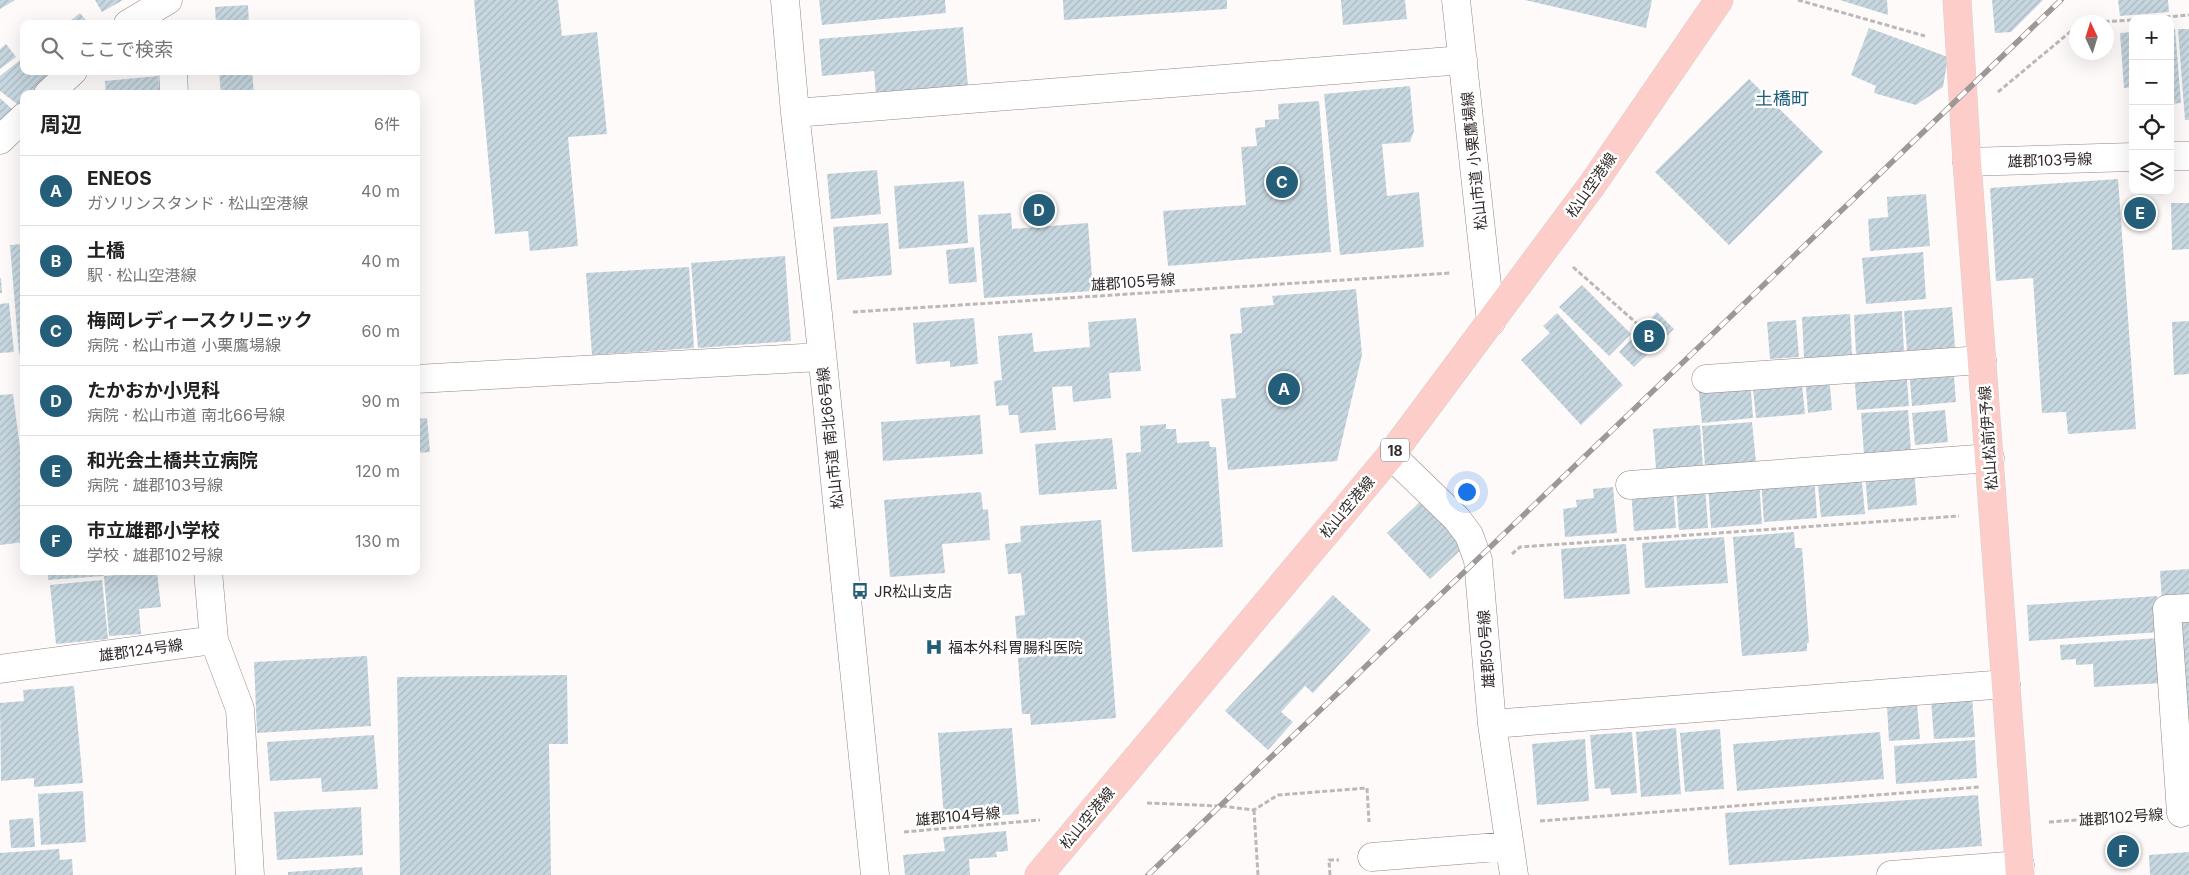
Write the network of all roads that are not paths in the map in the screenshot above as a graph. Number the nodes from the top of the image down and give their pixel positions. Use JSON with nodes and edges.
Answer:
{"nodes":[{"id":1,"x":785,"y":0,"type":"edge"},
{"id":2,"x":1456,"y":0,"type":"edge"},
{"id":3,"x":1719,"y":0,"type":"edge"},
{"id":4,"x":1958,"y":0,"type":"edge"},
{"id":5,"x":169,"y":6,"type":"edge"},
{"id":6,"x":137,"y":20,"type":"edge"},
{"id":7,"x":1463,"y":60,"type":"junction"},
{"id":8,"x":69,"y":75,"type":"edge"},
{"id":9,"x":173,"y":75,"type":"edge"},
{"id":10,"x":53,"y":90,"type":"edge"},
{"id":11,"x":174,"y":90,"type":"edge"},
{"id":12,"x":795,"y":113,"type":"junction"},
{"id":13,"x":20,"y":121,"type":"edge"},
{"id":14,"x":0,"y":140,"type":"edge"},
{"id":15,"x":2174,"y":156,"type":"edge"},
{"id":16,"x":2189,"y":156,"type":"edge"},
{"id":17,"x":2129,"y":157,"type":"edge"},
{"id":18,"x":1967,"y":162,"type":"junction"},
{"id":19,"x":1491,"y":322,"type":"junction"},
{"id":20,"x":821,"y":358,"type":"junction"},
{"id":21,"x":1982,"y":360,"type":"junction"},
{"id":22,"x":420,"y":379,"type":"edge"},
{"id":23,"x":1706,"y":379,"type":"dead end"},
{"id":24,"x":1391,"y":455,"type":"junction"},
{"id":25,"x":1990,"y":458,"type":"junction"},
{"id":26,"x":1630,"y":485,"type":"dead end"},
{"id":27,"x":208,"y":575,"type":"edge"},
{"id":28,"x":2189,"y":608,"type":"edge"},
{"id":29,"x":214,"y":640,"type":"junction"},
{"id":30,"x":0,"y":669,"type":"edge"},
{"id":31,"x":2006,"y":684,"type":"junction"},
{"id":32,"x":1492,"y":724,"type":"junction"},
{"id":33,"x":2181,"y":813,"type":"road end"},
{"id":34,"x":1508,"y":835,"type":"junction"},
{"id":35,"x":1372,"y":857,"type":"road end"},
{"id":36,"x":2020,"y":870,"type":"edge"},
{"id":37,"x":250,"y":875,"type":"edge"},
{"id":38,"x":875,"y":875,"type":"edge"},
{"id":39,"x":1039,"y":875,"type":"edge"},
{"id":40,"x":1514,"y":875,"type":"edge"},
{"id":41,"x":1891,"y":875,"type":"edge"}],
"edges":[{"from":1,"to":12,"type":"street","name":"松山市道 南北66号線"},
{"from":2,"to":7,"type":"street","name":"松山市道 小栗鷹場線"},
{"from":3,"to":19,"type":"main road","name":"松山空港線","number":"18"},
{"from":4,"to":18,"type":"main road","name":"松山松前伊予線"},
{"from":5,"to":6,"type":"street"},
{"from":7,"to":12,"type":"street"},
{"from":7,"to":19,"type":"street","name":"松山市道 小栗鷹場線"},
{"from":8,"to":10,"type":"street"},
{"from":9,"to":11,"type":"street"},
{"from":12,"to":20,"type":"street","name":"松山市道 南北66号線"},
{"from":13,"to":14,"type":"street"},
{"from":15,"to":16,"type":"street"},
{"from":17,"to":18,"type":"street","name":"雄郡103号線"},
{"from":18,"to":21,"type":"main road","name":"松山松前伊予線"},
{"from":19,"to":24,"type":"main road","name":"松山空港線","number":"18"},
{"from":20,"to":22,"type":"street"},
{"from":20,"to":38,"type":"street","name":"松山市道 南北66号線"},
{"from":21,"to":23,"type":"street"},
{"from":21,"to":25,"type":"main road","name":"松山松前伊予線"},
{"from":24,"to":32,"type":"street","name":"雄郡50号線"},
{"from":24,"to":39,"type":"main road","name":"松山空港線","number":"18"},
{"from":25,"to":26,"type":"street"},
{"from":25,"to":31,"type":"main road","name":"松山松前伊予線"},
{"from":27,"to":29,"type":"street"},
{"from":28,"to":33,"type":"street","name":"雄郡102号線"},
{"from":29,"to":30,"type":"street","name":"雄郡124号線"},
{"from":29,"to":37,"type":"street"},
{"from":31,"to":32,"type":"street"},
{"from":31,"to":36,"type":"main road","name":"松山松前伊予線"},
{"from":32,"to":34,"type":"street","name":"雄郡50号線"},
{"from":34,"to":35,"type":"street"},
{"from":34,"to":40,"type":"street","name":"雄郡50号線"},
{"from":36,"to":41,"type":"street"}]}
